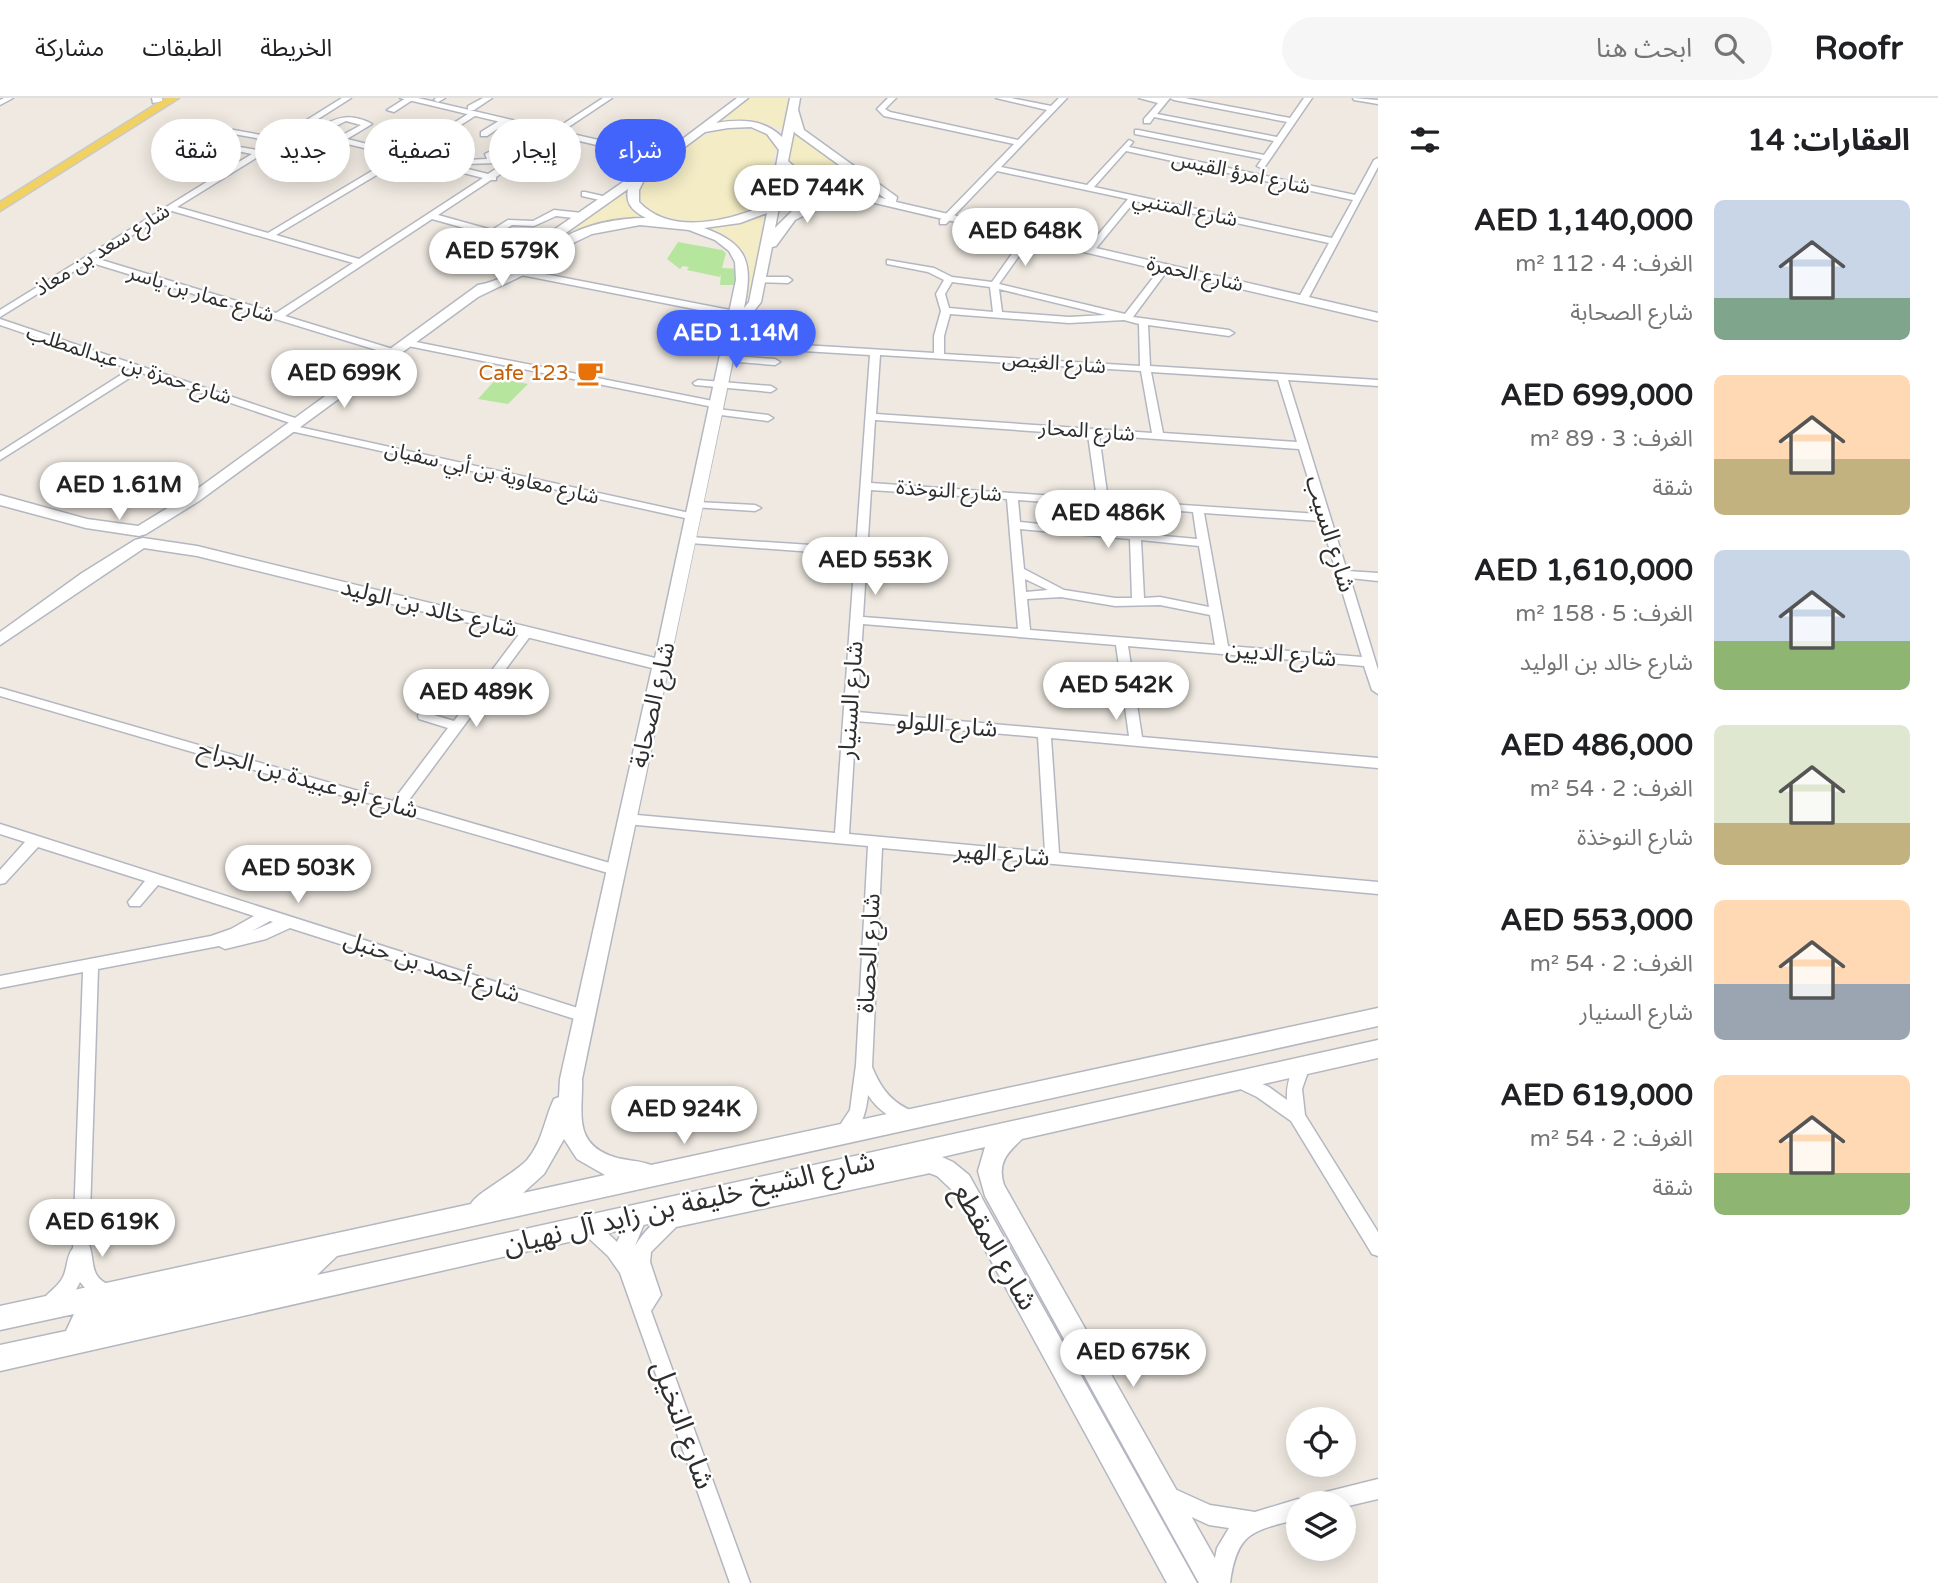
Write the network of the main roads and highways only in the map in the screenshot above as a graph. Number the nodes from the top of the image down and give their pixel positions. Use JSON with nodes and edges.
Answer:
{"nodes":[{"id":1,"x":174,"y":98,"type":"edge"},
{"id":2,"x":158,"y":99,"type":"edge"},
{"id":3,"x":0,"y":197,"type":"edge"},
{"id":4,"x":0,"y":206,"type":"edge"}],
"edges":[{"from":1,"to":4,"type":"main road"},
{"from":2,"to":3,"type":"main road"}]}
